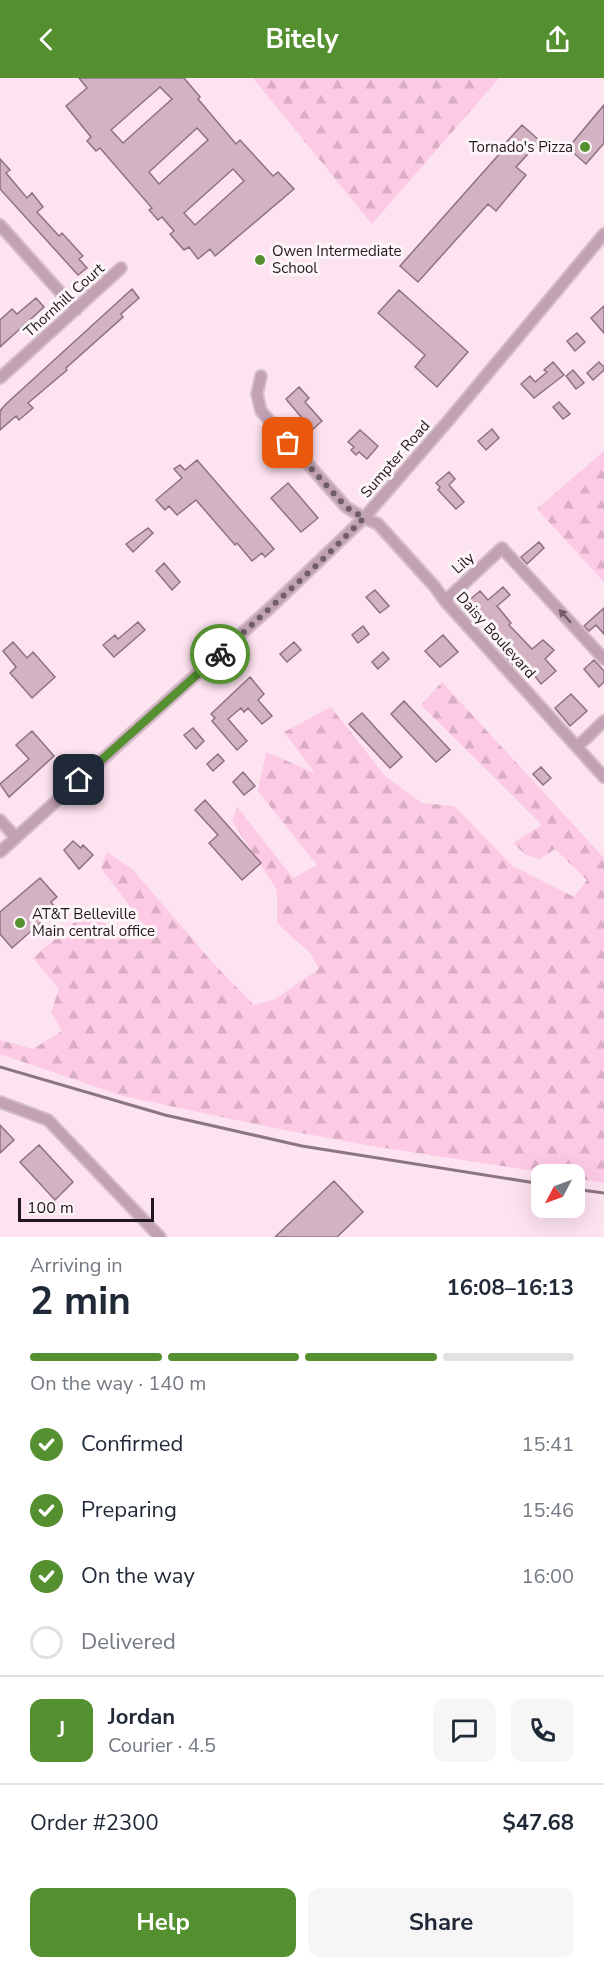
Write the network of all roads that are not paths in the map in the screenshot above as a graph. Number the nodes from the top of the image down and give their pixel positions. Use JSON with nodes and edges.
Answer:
{"nodes":[{"id":1,"x":0,"y":225,"type":"edge"},
{"id":2,"x":604,"y":234,"type":"edge"},
{"id":3,"x":121,"y":268,"type":"dead end"},
{"id":4,"x":76,"y":310,"type":"junction"},
{"id":5,"x":261,"y":376,"type":"dead end"},
{"id":6,"x":0,"y":378,"type":"edge"},
{"id":7,"x":364,"y":518,"type":"junction"},
{"id":8,"x":445,"y":601,"type":"junction"},
{"id":9,"x":604,"y":659,"type":"edge"},
{"id":10,"x":604,"y":721,"type":"edge"},
{"id":11,"x":577,"y":747,"type":"junction"},
{"id":12,"x":604,"y":777,"type":"edge"},
{"id":13,"x":0,"y":820,"type":"edge"},
{"id":14,"x":16,"y":838,"type":"junction"},
{"id":15,"x":0,"y":852,"type":"edge"},
{"id":16,"x":0,"y":1102,"type":"edge"},
{"id":17,"x":160,"y":1237,"type":"edge"}],
"edges":[{"from":1,"to":4,"type":"street"},
{"from":2,"to":7,"type":"street","name":"Sumpter Road"},
{"from":3,"to":4,"type":"street","name":"Thornhill Court"},
{"from":4,"to":6,"type":"street","name":"Thornhill Court"},
{"from":5,"to":7,"type":"street","name":"Daisy Boulevard"},
{"from":7,"to":8,"type":"street","name":"Daisy Boulevard"},
{"from":7,"to":14,"type":"street","name":"Sumpter Road"},
{"from":9,"to":8,"type":"street","name":"Lily","one_way":true},
{"from":8,"to":11,"type":"street","name":"Daisy Boulevard"},
{"from":10,"to":11,"type":"street"},
{"from":11,"to":12,"type":"street","name":"Daisy Boulevard"},
{"from":13,"to":14,"type":"street"},
{"from":14,"to":15,"type":"street","name":"Sumpter Road"},
{"from":16,"to":17,"type":"street"}]}
